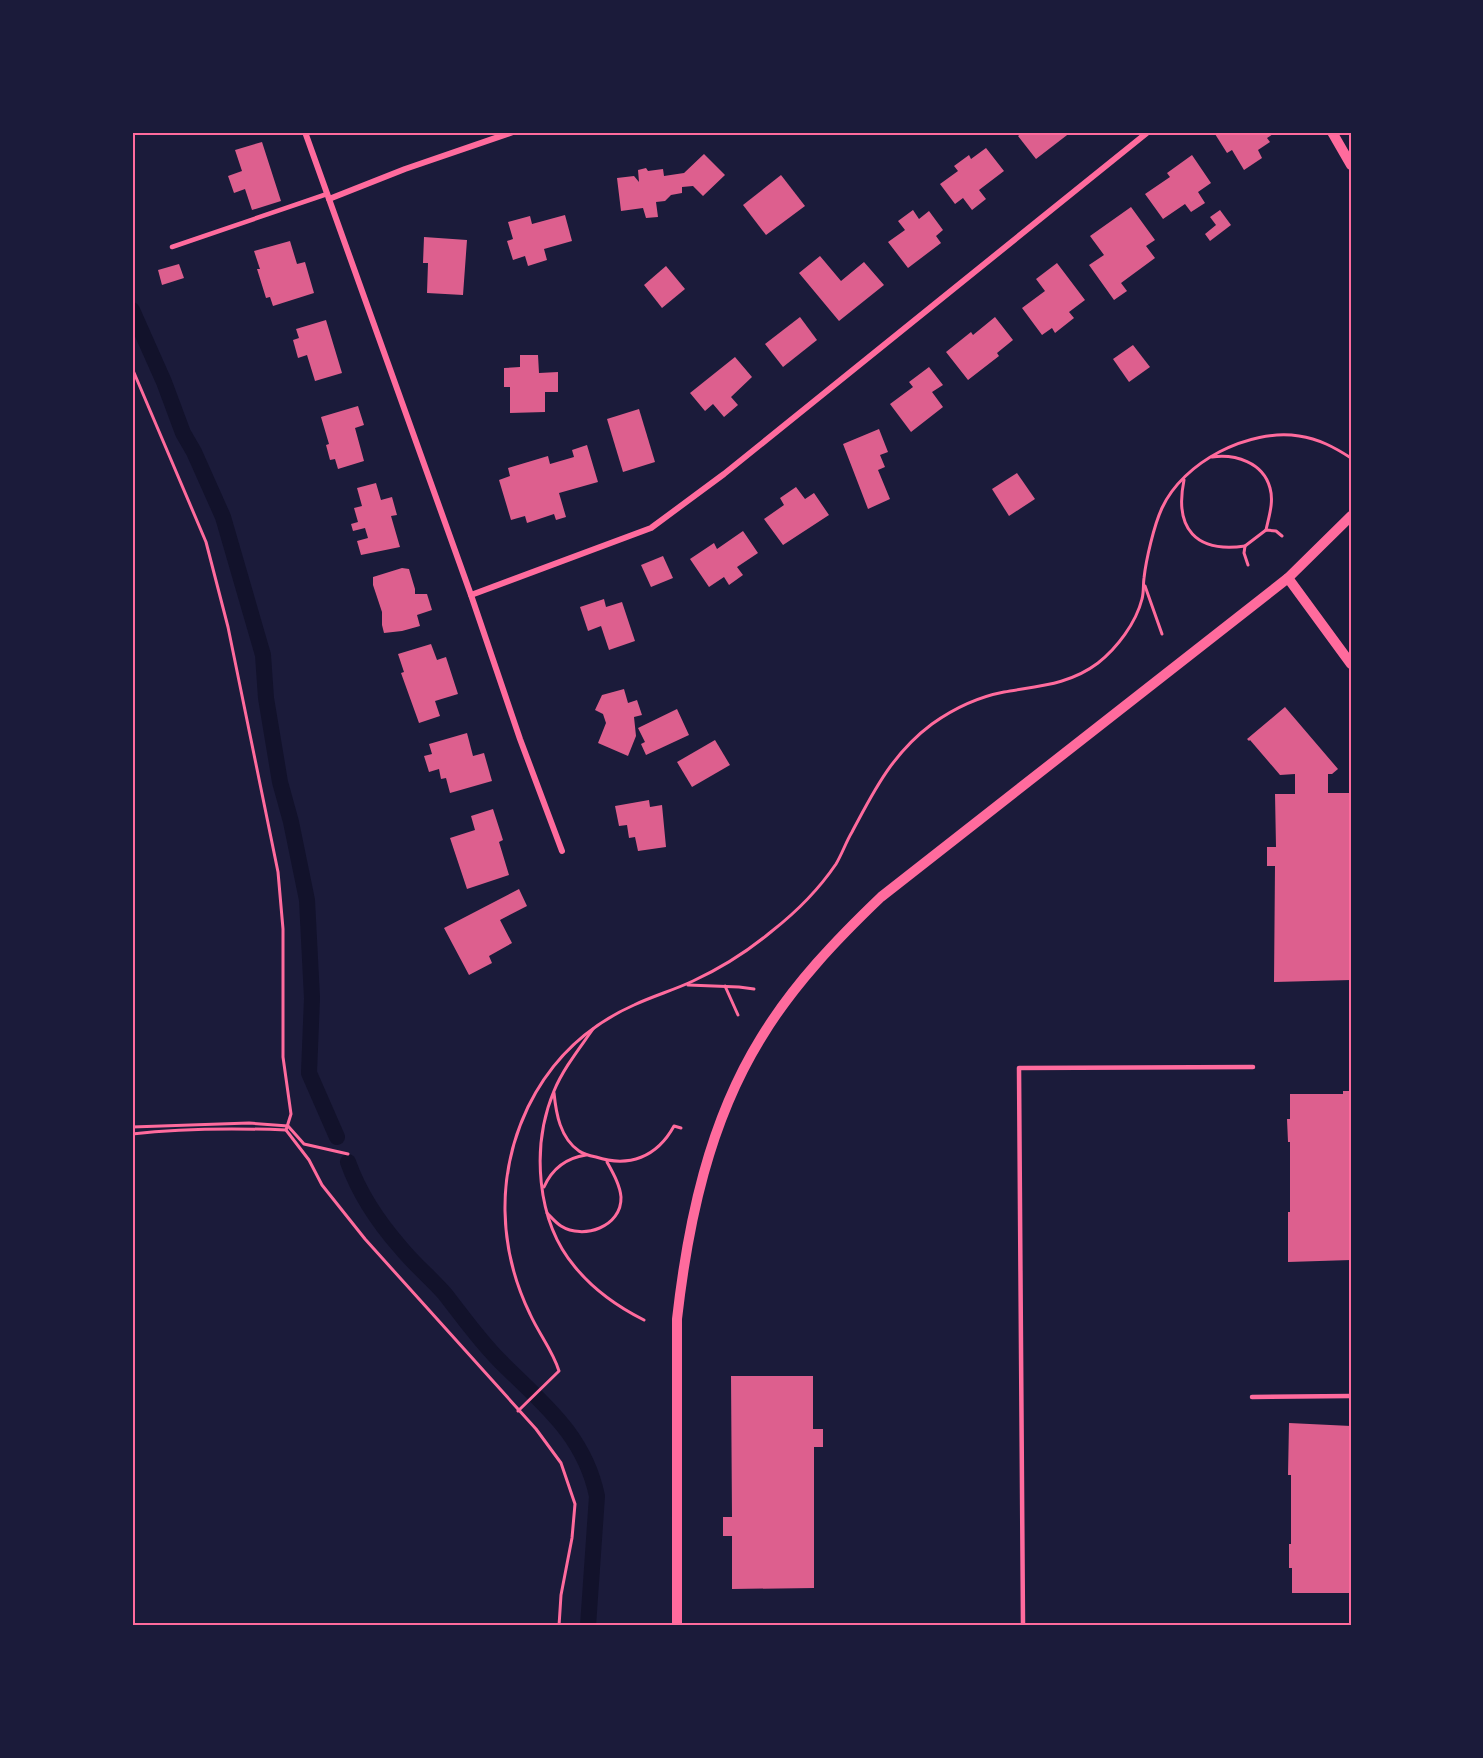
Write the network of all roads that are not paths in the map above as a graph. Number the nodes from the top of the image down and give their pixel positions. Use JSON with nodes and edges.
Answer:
{"nodes":[{"id":1,"x":305,"y":132,"type":"edge"},
{"id":2,"x":513,"y":132,"type":"edge"},
{"id":3,"x":1148,"y":132,"type":"edge"},
{"id":4,"x":1332,"y":132,"type":"edge"},
{"id":5,"x":1351,"y":165,"type":"edge"},
{"id":6,"x":328,"y":196,"type":"junction"},
{"id":7,"x":172,"y":247,"type":"dead end"},
{"id":8,"x":1351,"y":516,"type":"edge"},
{"id":9,"x":1288,"y":578,"type":"junction"},
{"id":10,"x":471,"y":595,"type":"junction"},
{"id":11,"x":1351,"y":664,"type":"edge"},
{"id":12,"x":562,"y":851,"type":"dead end"},
{"id":13,"x":1252,"y":1067,"type":"dead end"},
{"id":14,"x":1351,"y":1396,"type":"edge"},
{"id":15,"x":1252,"y":1397,"type":"dead end"},
{"id":16,"x":677,"y":1626,"type":"edge"},
{"id":17,"x":1023,"y":1626,"type":"edge"}],
"edges":[{"from":1,"to":6,"type":"street"},
{"from":2,"to":6,"type":"street"},
{"from":3,"to":10,"type":"street"},
{"from":4,"to":5,"type":"street"},
{"from":6,"to":7,"type":"lane"},
{"from":6,"to":10,"type":"street"},
{"from":8,"to":9,"type":"street"},
{"from":9,"to":11,"type":"street"},
{"from":9,"to":16,"type":"street"},
{"from":10,"to":12,"type":"street"},
{"from":13,"to":17,"type":"lane"},
{"from":14,"to":15,"type":"lane"}]}
